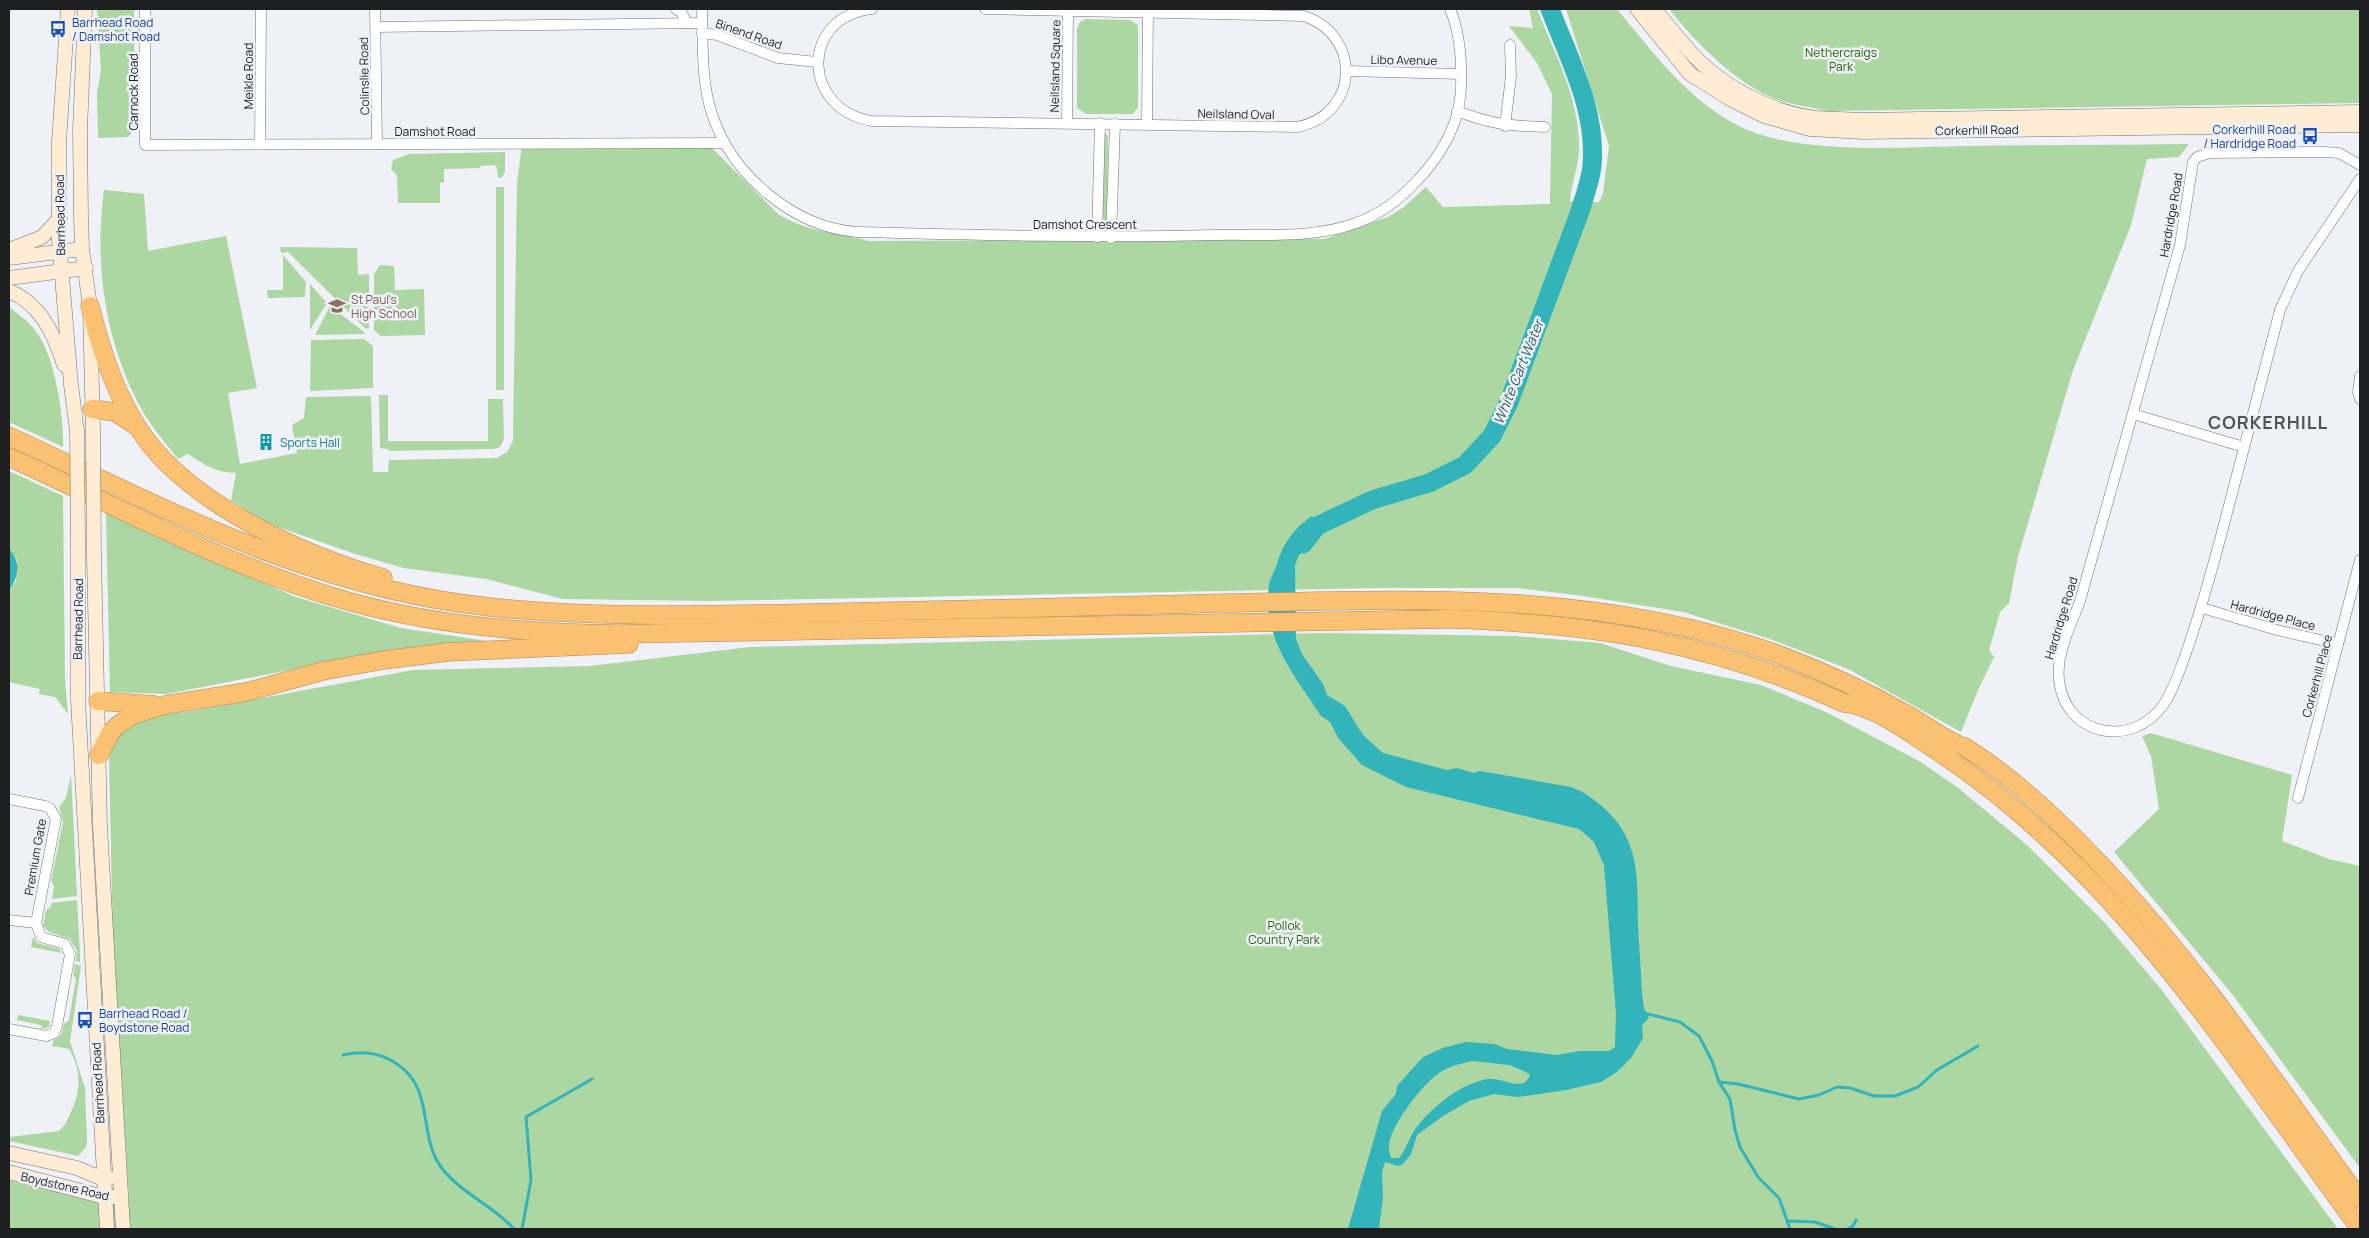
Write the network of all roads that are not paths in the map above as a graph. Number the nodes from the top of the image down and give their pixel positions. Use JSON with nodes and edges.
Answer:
{"nodes":[{"id":1,"x":68,"y":9,"type":"edge"},
{"id":2,"x":85,"y":9,"type":"edge"},
{"id":3,"x":145,"y":9,"type":"edge"},
{"id":4,"x":261,"y":9,"type":"edge"},
{"id":5,"x":375,"y":9,"type":"edge"},
{"id":6,"x":676,"y":9,"type":"edge"},
{"id":7,"x":702,"y":9,"type":"edge"},
{"id":8,"x":872,"y":9,"type":"edge"},
{"id":9,"x":985,"y":9,"type":"edge"},
{"id":10,"x":1450,"y":9,"type":"edge"},
{"id":11,"x":1637,"y":9,"type":"edge"},
{"id":12,"x":1654,"y":9,"type":"edge"},
{"id":13,"x":1068,"y":10,"type":"edge"},
{"id":14,"x":1101,"y":10,"type":"edge"},
{"id":15,"x":1117,"y":10,"type":"edge"},
{"id":16,"x":1148,"y":12,"type":"junction"},
{"id":17,"x":687,"y":23,"type":"junction"},
{"id":18,"x":376,"y":26,"type":"junction"},
{"id":19,"x":702,"y":28,"type":"junction"},
{"id":20,"x":1510,"y":45,"type":"dead end"},
{"id":21,"x":817,"y":62,"type":"junction"},
{"id":22,"x":1347,"y":71,"type":"junction"},
{"id":23,"x":1461,"y":74,"type":"junction"},
{"id":24,"x":1457,"y":111,"type":"junction"},
{"id":25,"x":2360,"y":112,"type":"edge"},
{"id":26,"x":1067,"y":122,"type":"junction"},
{"id":27,"x":1100,"y":123,"type":"junction"},
{"id":28,"x":1115,"y":124,"type":"junction"},
{"id":29,"x":1146,"y":124,"type":"junction"},
{"id":30,"x":2360,"y":124,"type":"edge"},
{"id":31,"x":1505,"y":126,"type":"junction"},
{"id":32,"x":1545,"y":128,"type":"dead end"},
{"id":33,"x":724,"y":143,"type":"junction"},
{"id":34,"x":260,"y":144,"type":"junction"},
{"id":35,"x":377,"y":144,"type":"junction"},
{"id":36,"x":145,"y":145,"type":"joint"},
{"id":37,"x":2360,"y":165,"type":"edge"},
{"id":38,"x":2360,"y":180,"type":"edge"},
{"id":39,"x":60,"y":218,"type":"junction"},
{"id":40,"x":1097,"y":237,"type":"junction"},
{"id":41,"x":1112,"y":238,"type":"junction"},
{"id":42,"x":82,"y":249,"type":"junction"},
{"id":43,"x":9,"y":250,"type":"edge"},
{"id":44,"x":60,"y":251,"type":"junction"},
{"id":45,"x":9,"y":258,"type":"edge"},
{"id":46,"x":86,"y":268,"type":"junction"},
{"id":47,"x":62,"y":269,"type":"junction"},
{"id":48,"x":9,"y":278,"type":"edge"},
{"id":49,"x":9,"y":291,"type":"edge"},
{"id":50,"x":90,"y":306,"type":"junction"},
{"id":51,"x":2360,"y":376,"type":"edge"},
{"id":52,"x":71,"y":385,"type":"junction"},
{"id":53,"x":2360,"y":399,"type":"edge"},
{"id":54,"x":92,"y":409,"type":"junction"},
{"id":55,"x":2133,"y":414,"type":"junction"},
{"id":56,"x":76,"y":425,"type":"junction"},
{"id":57,"x":9,"y":436,"type":"edge"},
{"id":58,"x":145,"y":438,"type":"junction"},
{"id":59,"x":2244,"y":446,"type":"junction"},
{"id":60,"x":9,"y":457,"type":"edge"},
{"id":61,"x":2360,"y":560,"type":"edge"},
{"id":62,"x":2202,"y":608,"type":"junction"},
{"id":63,"x":521,"y":610,"type":"junction"},
{"id":64,"x":762,"y":632,"type":"junction"},
{"id":65,"x":2338,"y":644,"type":"junction"},
{"id":66,"x":78,"y":700,"type":"junction"},
{"id":67,"x":98,"y":701,"type":"junction"},
{"id":68,"x":165,"y":705,"type":"junction"},
{"id":69,"x":99,"y":755,"type":"junction"},
{"id":70,"x":2298,"y":798,"type":"dead end"},
{"id":71,"x":9,"y":799,"type":"edge"},
{"id":72,"x":9,"y":920,"type":"edge"},
{"id":73,"x":36,"y":924,"type":"junction"},
{"id":74,"x":9,"y":1029,"type":"edge"},
{"id":75,"x":9,"y":1153,"type":"edge"},
{"id":76,"x":9,"y":1172,"type":"edge"},
{"id":77,"x":120,"y":1178,"type":"junction"},
{"id":78,"x":103,"y":1179,"type":"junction"},
{"id":79,"x":104,"y":1197,"type":"junction"},
{"id":80,"x":121,"y":1197,"type":"junction"},
{"id":81,"x":2360,"y":1199,"type":"edge"},
{"id":82,"x":106,"y":1229,"type":"edge"},
{"id":83,"x":123,"y":1229,"type":"edge"},
{"id":84,"x":2360,"y":1229,"type":"edge"}],
"edges":[{"from":1,"to":39,"type":"main road","name":"Barrhead Road"},
{"from":2,"to":42,"type":"main road","name":"Barrhead Road"},
{"from":3,"to":36,"type":"street","name":"Carnock Road"},
{"from":4,"to":34,"type":"street","name":"Meikle Road"},
{"from":5,"to":18,"type":"street","name":"Colinslie Road"},
{"from":6,"to":17,"type":"street"},
{"from":7,"to":19,"type":"street","name":"Damshot Crescent"},
{"from":8,"to":21,"type":"street"},
{"from":9,"to":13,"type":"street"},
{"from":10,"to":23,"type":"street","name":"Damshot Crescent"},
{"from":11,"to":30,"type":"main road","name":"Corkerhill Road"},
{"from":12,"to":25,"type":"main road","name":"Corkerhill Road"},
{"from":13,"to":14,"type":"street"},
{"from":13,"to":26,"type":"street","name":"Neilsland Square"},
{"from":14,"to":15,"type":"street"},
{"from":15,"to":16,"type":"street"},
{"from":16,"to":22,"type":"street"},
{"from":16,"to":29,"type":"street"},
{"from":17,"to":18,"type":"street","name":"Binend Road"},
{"from":17,"to":19,"type":"street","name":"Binend Road"},
{"from":18,"to":35,"type":"street","name":"Colinslie Road"},
{"from":19,"to":21,"type":"street","name":"Binend Road"},
{"from":19,"to":33,"type":"street","name":"Damshot Crescent"},
{"from":20,"to":31,"type":"street"},
{"from":21,"to":26,"type":"street","name":"Neilsland Oval"},
{"from":22,"to":23,"type":"street","name":"Libo Avenue"},
{"from":22,"to":29,"type":"street","name":"Neilsland Oval"},
{"from":23,"to":24,"type":"street","name":"Damshot Crescent"},
{"from":24,"to":31,"type":"street"},
{"from":24,"to":41,"type":"street","name":"Damshot Crescent"},
{"from":26,"to":27,"type":"street","name":"Neilsland Oval"},
{"from":27,"to":28,"type":"street","name":"Neilsland Oval"},
{"from":27,"to":40,"type":"street"},
{"from":28,"to":29,"type":"street","name":"Neilsland Oval"},
{"from":28,"to":41,"type":"street"},
{"from":31,"to":32,"type":"street"},
{"from":33,"to":35,"type":"street","name":"Damshot Road"},
{"from":33,"to":40,"type":"street","name":"Damshot Crescent"},
{"from":34,"to":35,"type":"street","name":"Damshot Road"},
{"from":34,"to":36,"type":"street","name":"Damshot Road"},
{"from":37,"to":55,"type":"street","name":"Hardridge Road"},
{"from":38,"to":59,"type":"street","name":"Hardridge Road"},
{"from":39,"to":43,"type":"main road"},
{"from":39,"to":44,"type":"main road","name":"Barrhead Road"},
{"from":40,"to":41,"type":"street","name":"Damshot Crescent"},
{"from":42,"to":44,"type":"main road"},
{"from":42,"to":46,"type":"main road","name":"Barrhead Road"},
{"from":44,"to":45,"type":"main road"},
{"from":44,"to":47,"type":"main road","name":"Barrhead Road"},
{"from":46,"to":47,"type":"main road"},
{"from":46,"to":50,"type":"main road","name":"Barrhead Road"},
{"from":47,"to":48,"type":"main road"},
{"from":47,"to":52,"type":"main road","name":"Barrhead Road"},
{"from":49,"to":52,"type":"main road"},
{"from":50,"to":54,"type":"main road","name":"Barrhead Road"},
{"from":50,"to":58,"type":"highway"},
{"from":51,"to":53,"type":"street"},
{"from":52,"to":56,"type":"main road","name":"Barrhead Road"},
{"from":54,"to":56,"type":"main road"},
{"from":54,"to":58,"type":"highway"},
{"from":54,"to":67,"type":"main road","name":"Barrhead Road","bridge":true},
{"from":55,"to":59,"type":"street"},
{"from":55,"to":62,"type":"street","name":"Hardridge Road"},
{"from":56,"to":66,"type":"main road","name":"Barrhead Road","bridge":true},
{"from":57,"to":63,"type":"highway"},
{"from":58,"to":63,"type":"highway"},
{"from":59,"to":62,"type":"street","name":"Hardridge Road"},
{"from":60,"to":64,"type":"highway"},
{"from":61,"to":65,"type":"street","name":"Corkerhill Place"},
{"from":62,"to":65,"type":"street","name":"Hardridge Place"},
{"from":63,"to":81,"type":"highway"},
{"from":64,"to":68,"type":"highway"},
{"from":64,"to":84,"type":"highway"},
{"from":65,"to":70,"type":"street","name":"Corkerhill Place"},
{"from":66,"to":67,"type":"main road"},
{"from":66,"to":78,"type":"main road","name":"Barrhead Road"},
{"from":67,"to":68,"type":"highway"},
{"from":67,"to":69,"type":"main road","name":"Barrhead Road"},
{"from":68,"to":69,"type":"highway"},
{"from":69,"to":77,"type":"main road","name":"Barrhead Road"},
{"from":71,"to":73,"type":"street","name":"Premium Gate"},
{"from":72,"to":73,"type":"street"},
{"from":73,"to":74,"type":"street"},
{"from":75,"to":78,"type":"main road","name":"Boydstone Road"},
{"from":76,"to":79,"type":"main road","name":"Boydstone Road"},
{"from":77,"to":78,"type":"main road","name":"Boydstone Road"},
{"from":77,"to":80,"type":"main road","name":"Barrhead Road"},
{"from":78,"to":79,"type":"main road","name":"Barrhead Road"},
{"from":79,"to":80,"type":"main road","name":"Boydstone Road"},
{"from":79,"to":82,"type":"main road","name":"Barrhead Road"},
{"from":80,"to":83,"type":"main road","name":"Barrhead Road"}]}
